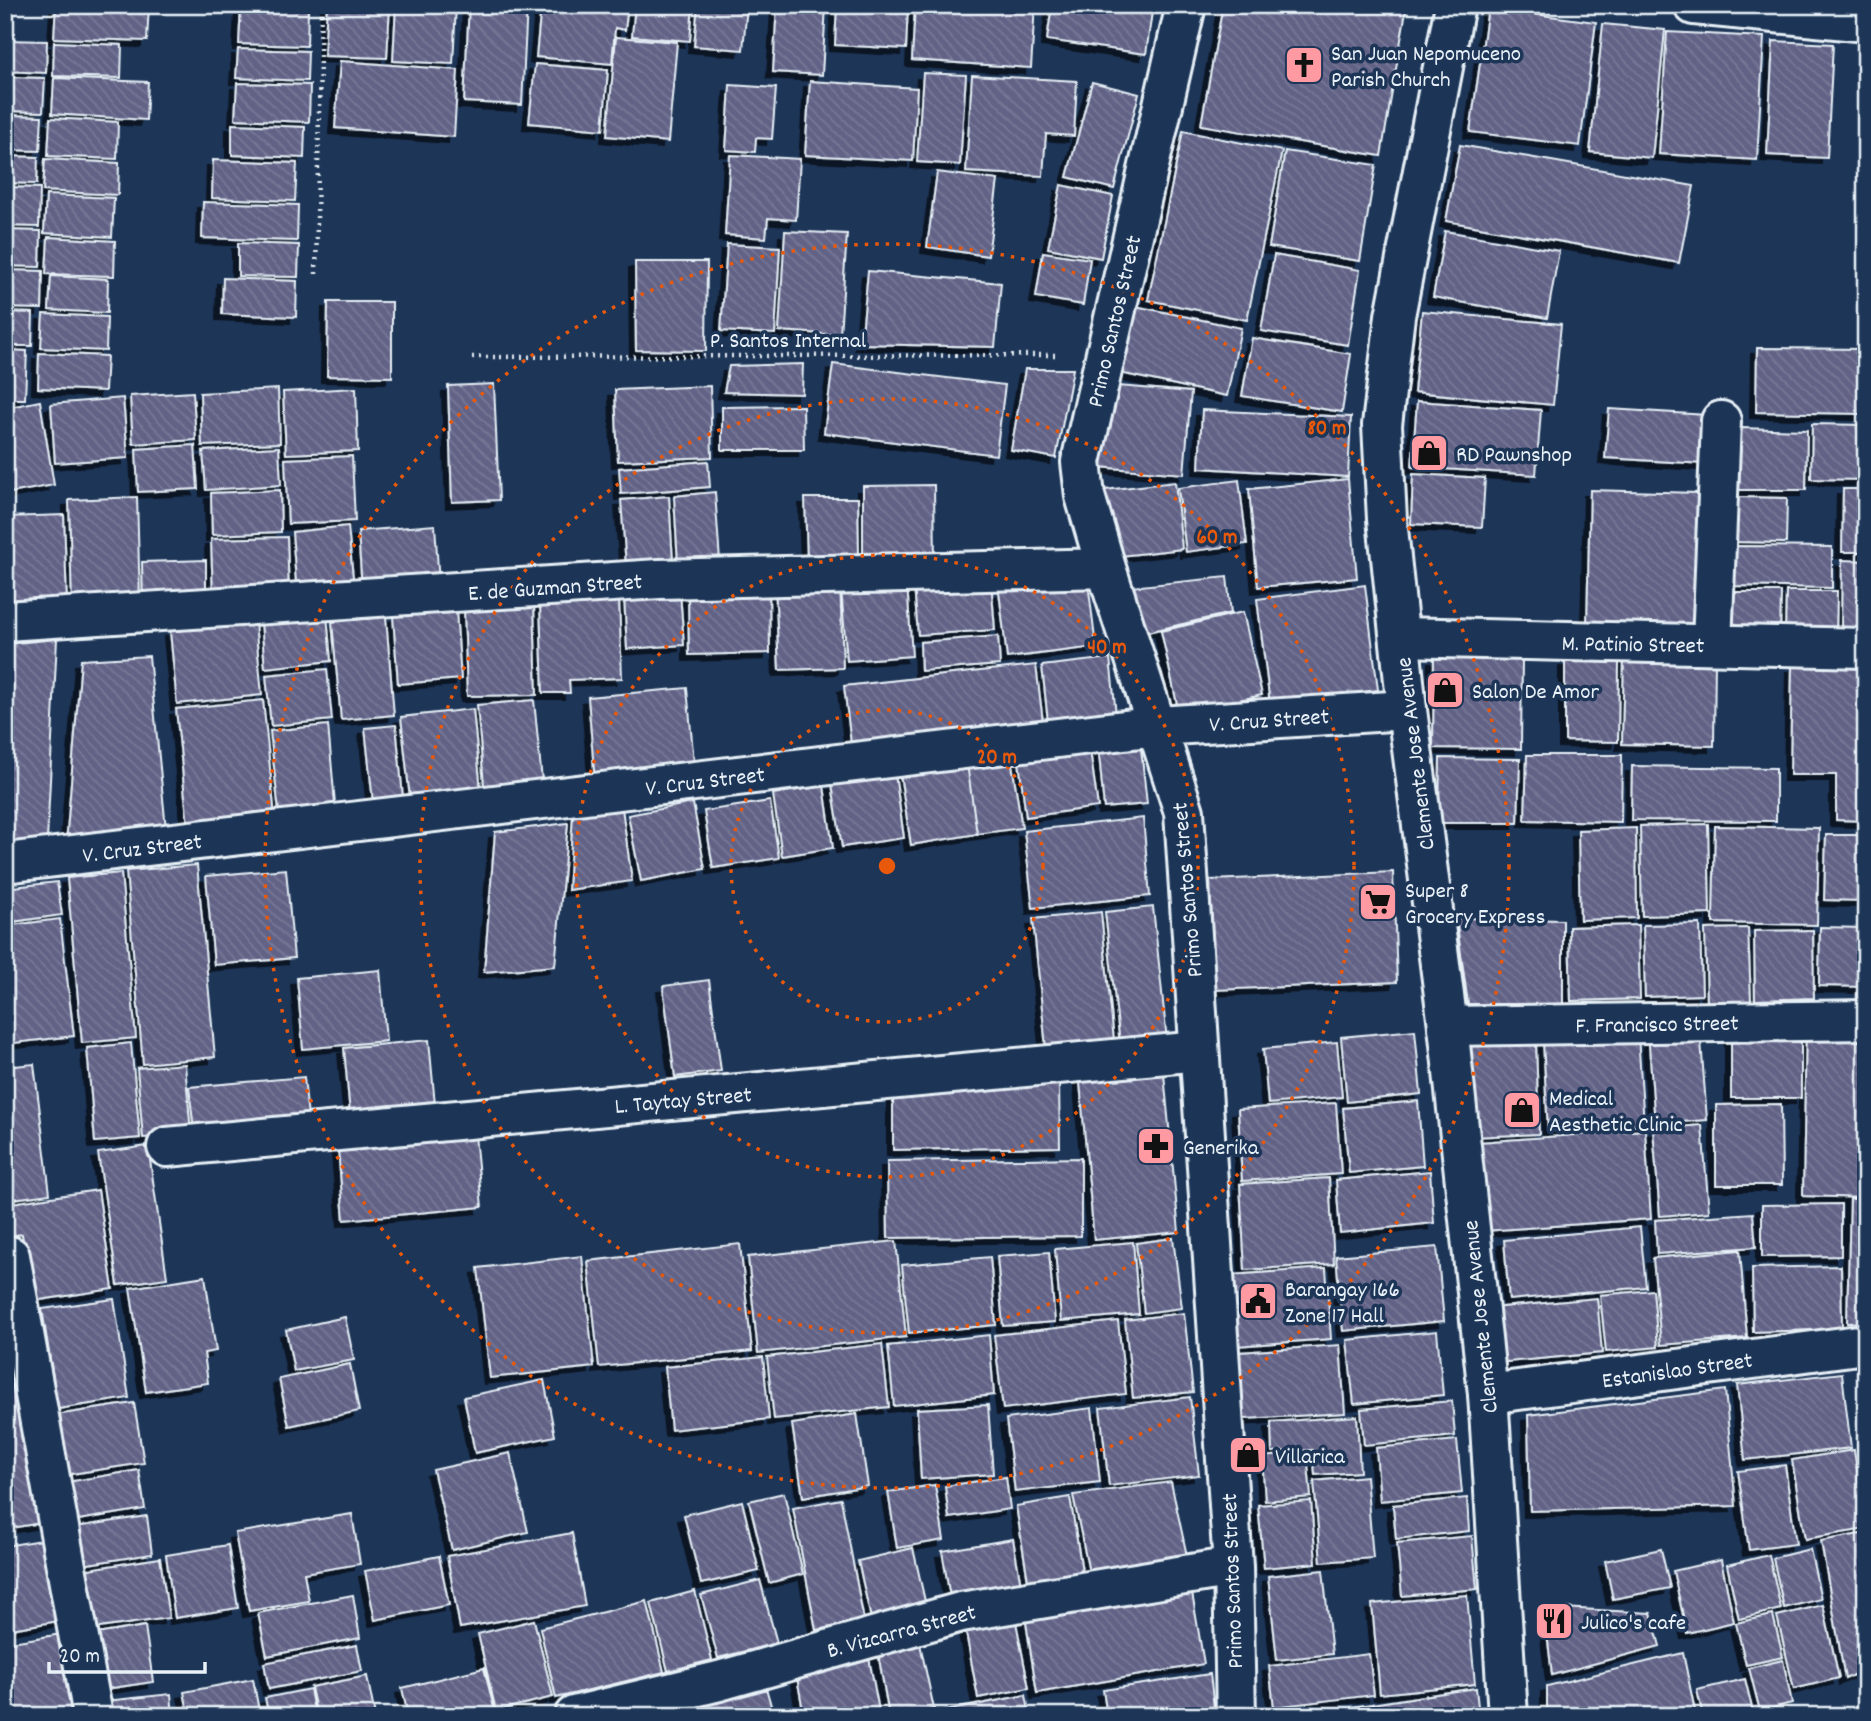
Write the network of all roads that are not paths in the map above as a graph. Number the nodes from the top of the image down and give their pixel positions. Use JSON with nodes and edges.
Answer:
{"nodes":[{"id":1,"x":1186,"y":5,"type":"edge"},
{"id":2,"x":1455,"y":5,"type":"edge"},
{"id":3,"x":1694,"y":5,"type":"edge"},
{"id":4,"x":1866,"y":22,"type":"edge"},
{"id":5,"x":1721,"y":421,"type":"dead end"},
{"id":6,"x":1106,"y":568,"type":"junction"},
{"id":7,"x":5,"y":621,"type":"edge"},
{"id":8,"x":1400,"y":637,"type":"junction"},
{"id":9,"x":1712,"y":644,"type":"junction"},
{"id":10,"x":1866,"y":648,"type":"edge"},
{"id":11,"x":1407,"y":710,"type":"junction"},
{"id":12,"x":1158,"y":726,"type":"junction"},
{"id":13,"x":5,"y":863,"type":"edge"},
{"id":14,"x":1866,"y":1020,"type":"edge"},
{"id":15,"x":1448,"y":1026,"type":"junction"},
{"id":16,"x":1199,"y":1051,"type":"junction"},
{"id":17,"x":167,"y":1147,"type":"dead end"},
{"id":18,"x":10,"y":1256,"type":"dead end"},
{"id":19,"x":1866,"y":1344,"type":"edge"},
{"id":20,"x":1488,"y":1394,"type":"junction"},
{"id":21,"x":1233,"y":1567,"type":"junction"},
{"id":22,"x":93,"y":1716,"type":"edge"},
{"id":23,"x":574,"y":1716,"type":"edge"},
{"id":24,"x":1236,"y":1716,"type":"edge"},
{"id":25,"x":1508,"y":1716,"type":"edge"}],
"edges":[{"from":1,"to":6,"type":"street","name":"Primo Santos Street"},
{"from":2,"to":8,"type":"street","name":"Clemente Jose Avenue"},
{"from":3,"to":4,"type":"street"},
{"from":5,"to":9,"type":"street"},
{"from":6,"to":7,"type":"street","name":"E. de Guzman Street"},
{"from":6,"to":12,"type":"street","name":"Primo Santos Street"},
{"from":8,"to":9,"type":"street","name":"M. Patinio Street"},
{"from":8,"to":11,"type":"street","name":"Clemente Jose Avenue"},
{"from":9,"to":10,"type":"street","name":"M. Patinio Street"},
{"from":11,"to":12,"type":"street","name":"V. Cruz Street"},
{"from":11,"to":15,"type":"street","name":"Clemente Jose Avenue"},
{"from":12,"to":13,"type":"street","name":"V. Cruz Street"},
{"from":12,"to":16,"type":"street","name":"Primo Santos Street"},
{"from":14,"to":15,"type":"street","name":"F. Francisco Street"},
{"from":15,"to":20,"type":"street","name":"Clemente Jose Avenue"},
{"from":16,"to":17,"type":"street","name":"L. Taytay Street"},
{"from":16,"to":21,"type":"street","name":"Primo Santos Street"},
{"from":18,"to":22,"type":"street"},
{"from":19,"to":20,"type":"street","name":"Estanislao Street"},
{"from":20,"to":25,"type":"street","name":"Clemente Jose Avenue"},
{"from":21,"to":23,"type":"street","name":"B. Vizcarra Street"},
{"from":21,"to":24,"type":"street","name":"Primo Santos Street"}]}
